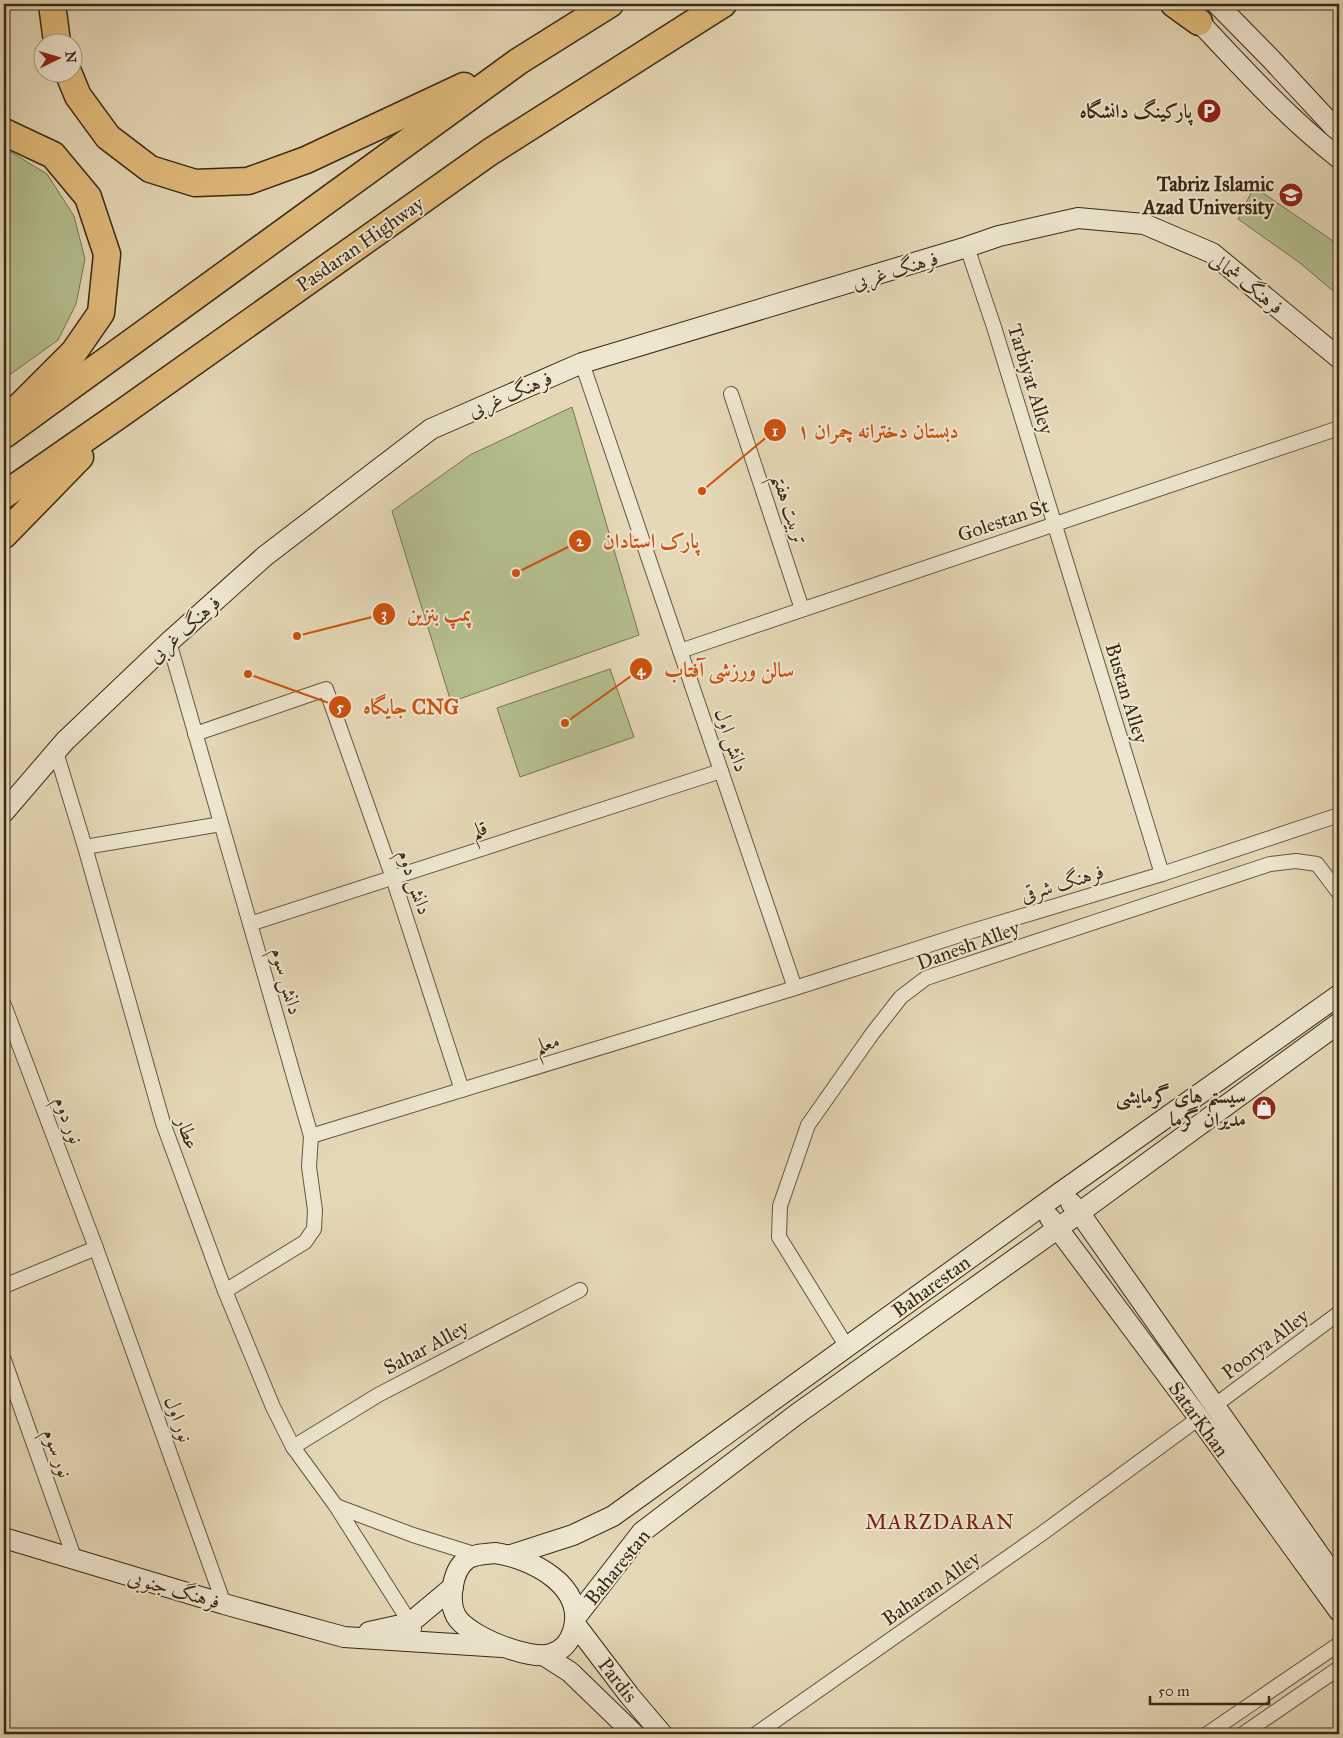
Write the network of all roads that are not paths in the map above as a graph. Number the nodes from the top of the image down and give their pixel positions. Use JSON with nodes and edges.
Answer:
{"nodes":[{"id":1,"x":52,"y":4,"type":"edge"},
{"id":2,"x":610,"y":4,"type":"edge"},
{"id":3,"x":722,"y":4,"type":"edge"},
{"id":4,"x":1174,"y":4,"type":"edge"},
{"id":5,"x":1203,"y":8,"type":"edge"},
{"id":6,"x":56,"y":32,"type":"edge"},
{"id":7,"x":1271,"y":59,"type":"junction"},
{"id":8,"x":519,"y":61,"type":"junction"},
{"id":9,"x":1253,"y":79,"type":"junction"},
{"id":10,"x":72,"y":82,"type":"edge"},
{"id":11,"x":1339,"y":131,"type":"edge"},
{"id":12,"x":4,"y":132,"type":"edge"},
{"id":13,"x":1339,"y":158,"type":"edge"},
{"id":14,"x":1144,"y":224,"type":"joint"},
{"id":15,"x":967,"y":247,"type":"junction"},
{"id":16,"x":1339,"y":358,"type":"edge"},
{"id":17,"x":582,"y":363,"type":"junction"},
{"id":18,"x":731,"y":394,"type":"dead end"},
{"id":19,"x":122,"y":413,"type":"junction"},
{"id":20,"x":4,"y":422,"type":"edge"},
{"id":21,"x":1339,"y":428,"type":"edge"},
{"id":22,"x":4,"y":435,"type":"edge"},
{"id":23,"x":4,"y":495,"type":"edge"},
{"id":24,"x":1054,"y":523,"type":"junction"},
{"id":25,"x":4,"y":535,"type":"edge"},
{"id":26,"x":802,"y":609,"type":"junction"},
{"id":27,"x":169,"y":642,"type":"junction"},
{"id":28,"x":680,"y":651,"type":"junction"},
{"id":29,"x":195,"y":734,"type":"junction"},
{"id":30,"x":56,"y":752,"type":"junction"},
{"id":31,"x":721,"y":771,"type":"junction"},
{"id":32,"x":4,"y":812,"type":"edge"},
{"id":33,"x":1339,"y":815,"type":"edge"},
{"id":34,"x":221,"y":824,"type":"junction"},
{"id":35,"x":84,"y":847,"type":"junction"},
{"id":36,"x":1162,"y":874,"type":"junction"},
{"id":37,"x":393,"y":878,"type":"junction"},
{"id":38,"x":1339,"y":893,"type":"edge"},
{"id":39,"x":250,"y":924,"type":"junction"},
{"id":40,"x":795,"y":988,"type":"junction"},
{"id":41,"x":1339,"y":995,"type":"edge"},
{"id":42,"x":4,"y":1005,"type":"edge"},
{"id":43,"x":1339,"y":1024,"type":"edge"},
{"id":44,"x":462,"y":1090,"type":"junction"},
{"id":45,"x":311,"y":1136,"type":"junction"},
{"id":46,"x":1061,"y":1192,"type":"junction"},
{"id":47,"x":1042,"y":1207,"type":"junction"},
{"id":48,"x":1079,"y":1212,"type":"junction"},
{"id":49,"x":1057,"y":1229,"type":"junction"},
{"id":50,"x":96,"y":1248,"type":"junction"},
{"id":51,"x":4,"y":1286,"type":"edge"},
{"id":52,"x":580,"y":1290,"type":"dead end"},
{"id":53,"x":225,"y":1291,"type":"junction"},
{"id":54,"x":1339,"y":1313,"type":"edge"},
{"id":55,"x":847,"y":1347,"type":"junction"},
{"id":56,"x":4,"y":1360,"type":"edge"},
{"id":57,"x":1206,"y":1412,"type":"junction"},
{"id":58,"x":293,"y":1447,"type":"junction"},
{"id":59,"x":336,"y":1506,"type":"junction"},
{"id":60,"x":4,"y":1538,"type":"edge"},
{"id":61,"x":477,"y":1555,"type":"junction"},
{"id":62,"x":511,"y":1555,"type":"junction"},
{"id":63,"x":76,"y":1560,"type":"junction"},
{"id":64,"x":1339,"y":1583,"type":"edge"},
{"id":65,"x":453,"y":1587,"type":"junction"},
{"id":66,"x":224,"y":1604,"type":"junction"},
{"id":67,"x":1339,"y":1611,"type":"edge"},
{"id":68,"x":575,"y":1621,"type":"junction"},
{"id":69,"x":410,"y":1623,"type":"junction"},
{"id":70,"x":344,"y":1637,"type":"junction"},
{"id":71,"x":422,"y":1642,"type":"junction"},
{"id":72,"x":1339,"y":1644,"type":"edge"},
{"id":73,"x":502,"y":1647,"type":"junction"},
{"id":74,"x":545,"y":1656,"type":"junction"},
{"id":75,"x":1339,"y":1668,"type":"edge"},
{"id":76,"x":634,"y":1734,"type":"edge"},
{"id":77,"x":662,"y":1734,"type":"edge"},
{"id":78,"x":756,"y":1734,"type":"edge"},
{"id":79,"x":1207,"y":1734,"type":"edge"},
{"id":80,"x":1242,"y":1734,"type":"edge"}],
"edges":[{"from":1,"to":6,"type":"highway"},
{"from":2,"to":8,"type":"highway"},
{"from":3,"to":19,"type":"highway","name":"Pasdaran Highway"},
{"from":4,"to":5,"type":"highway"},
{"from":5,"to":7,"type":"street"},
{"from":5,"to":9,"type":"street"},
{"from":7,"to":9,"type":"street"},
{"from":7,"to":11,"type":"street"},
{"from":8,"to":10,"type":"highway"},
{"from":8,"to":22,"type":"highway"},
{"from":9,"to":13,"type":"street"},
{"from":12,"to":20,"type":"highway"},
{"from":14,"to":15,"type":"street","name":"فرهنگ غربی"},
{"from":14,"to":16,"type":"street","name":"فرهنگ شمالی"},
{"from":15,"to":17,"type":"street","name":"فرهنگ غربی"},
{"from":15,"to":24,"type":"street","name":"Tarbiyat Alley"},
{"from":17,"to":27,"type":"street","name":"فرهنگ غربی"},
{"from":17,"to":28,"type":"street","name":"دانش اول"},
{"from":18,"to":26,"type":"street","name":"تربیت هفتم"},
{"from":19,"to":23,"type":"highway","name":"Pasdaran Highway"},
{"from":19,"to":25,"type":"highway"},
{"from":21,"to":24,"type":"street","name":"Golestan St"},
{"from":24,"to":26,"type":"street","name":"Golestan St"},
{"from":24,"to":36,"type":"street","name":"Bustan Alley"},
{"from":26,"to":28,"type":"street","name":"Golestan St"},
{"from":27,"to":29,"type":"street","name":"دانش سوم"},
{"from":27,"to":30,"type":"street","name":"فرهنگ غربی"},
{"from":28,"to":31,"type":"street","name":"دانش اول"},
{"from":29,"to":34,"type":"street","name":"دانش سوم"},
{"from":29,"to":37,"type":"street","name":"دانش دوم"},
{"from":30,"to":32,"type":"street","name":"فرهنگ غربی"},
{"from":30,"to":35,"type":"street","name":"عطار"},
{"from":31,"to":37,"type":"street","name":"قلم"},
{"from":31,"to":40,"type":"street","name":"دانش اول"},
{"from":33,"to":36,"type":"street","name":"فرهنگ شرقی"},
{"from":34,"to":35,"type":"street"},
{"from":34,"to":39,"type":"street","name":"دانش سوم"},
{"from":35,"to":53,"type":"street","name":"عطار"},
{"from":36,"to":40,"type":"street","name":"فرهنگ شرقی"},
{"from":37,"to":39,"type":"street","name":"قلم"},
{"from":37,"to":44,"type":"street","name":"دانش دوم"},
{"from":38,"to":55,"type":"street","name":"Danesh Alley"},
{"from":39,"to":45,"type":"street","name":"دانش سوم"},
{"from":40,"to":44,"type":"street","name":"معلم"},
{"from":41,"to":46,"type":"street","name":"Baharestan"},
{"from":42,"to":50,"type":"street","name":"نور دوم"},
{"from":43,"to":48,"type":"street","name":"Baharestan"},
{"from":44,"to":45,"type":"street","name":"معلم"},
{"from":45,"to":53,"type":"street","name":"دانش سوم"},
{"from":46,"to":47,"type":"street","name":"Baharestan"},
{"from":46,"to":48,"type":"street","name":"SatarKhan"},
{"from":47,"to":49,"type":"street","name":"SatarKhan"},
{"from":47,"to":55,"type":"street","name":"Baharestan"},
{"from":48,"to":49,"type":"street","name":"Baharestan"},
{"from":48,"to":57,"type":"street","name":"SatarKhan"},
{"from":49,"to":57,"type":"street","name":"SatarKhan"},
{"from":49,"to":68,"type":"street","name":"Baharestan"},
{"from":50,"to":51,"type":"street"},
{"from":50,"to":66,"type":"street","name":"نور اول"},
{"from":52,"to":58,"type":"street","name":"Sahar Alley"},
{"from":53,"to":58,"type":"street","name":"عطار"},
{"from":54,"to":57,"type":"street","name":"Poorya Alley"},
{"from":55,"to":62,"type":"street","name":"Baharestan"},
{"from":56,"to":63,"type":"street","name":"نور سوم"},
{"from":57,"to":64,"type":"street","name":"SatarKhan"},
{"from":57,"to":67,"type":"street","name":"SatarKhan"},
{"from":57,"to":78,"type":"street","name":"Baharan Alley"},
{"from":58,"to":59,"type":"street","name":"عطار"},
{"from":59,"to":61,"type":"street"},
{"from":59,"to":69,"type":"street","name":"عطار"},
{"from":60,"to":63,"type":"street","name":"فرهنگ جنوبی"},
{"from":61,"to":62,"type":"street"},
{"from":61,"to":65,"type":"street"},
{"from":62,"to":68,"type":"street"},
{"from":63,"to":66,"type":"street","name":"فرهنگ جنوبی"},
{"from":65,"to":69,"type":"street","name":"فرهنگ جنوبی"},
{"from":65,"to":73,"type":"street"},
{"from":66,"to":70,"type":"street","name":"فرهنگ جنوبی"},
{"from":68,"to":74,"type":"street"},
{"from":68,"to":77,"type":"street","name":"Pardis"},
{"from":69,"to":70,"type":"street","name":"فرهنگ جنوبی"},
{"from":69,"to":71,"type":"street","name":"عطار"},
{"from":70,"to":71,"type":"street","name":"فرهنگ جنوبی"},
{"from":71,"to":73,"type":"street","name":"فرهنگ جنوبی"},
{"from":72,"to":79,"type":"street"},
{"from":73,"to":74,"type":"street"},
{"from":74,"to":76,"type":"street","name":"Pardis"},
{"from":75,"to":80,"type":"street"}]}
